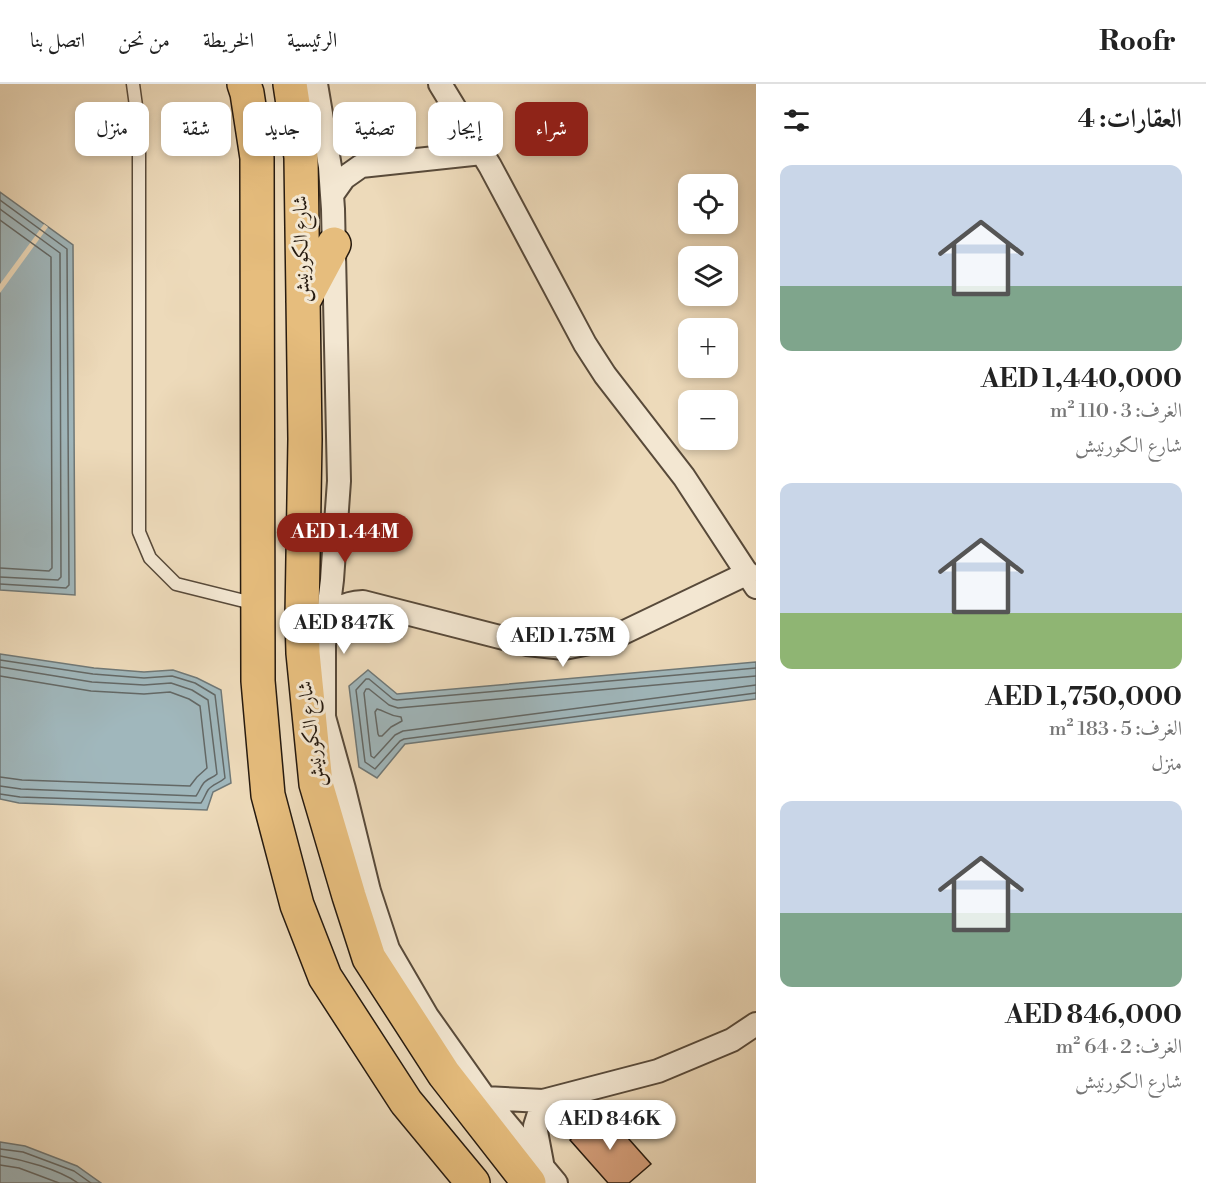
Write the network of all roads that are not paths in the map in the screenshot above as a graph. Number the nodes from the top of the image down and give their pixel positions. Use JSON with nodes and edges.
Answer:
{"nodes":[{"id":1,"x":133,"y":84,"type":"edge"},
{"id":2,"x":244,"y":84,"type":"edge"},
{"id":3,"x":290,"y":84,"type":"edge"},
{"id":4,"x":316,"y":84,"type":"edge"},
{"id":5,"x":440,"y":84,"type":"edge"},
{"id":6,"x":451,"y":102,"type":"edge"},
{"id":7,"x":327,"y":147,"type":"junction"},
{"id":8,"x":454,"y":156,"type":"edge"},
{"id":9,"x":484,"y":156,"type":"edge"},
{"id":10,"x":362,"y":166,"type":"junction"},
{"id":11,"x":332,"y":195,"type":"junction"},
{"id":12,"x":334,"y":244,"type":"junction"},
{"id":13,"x":302,"y":304,"type":"junction"},
{"id":14,"x":258,"y":332,"type":"junction"},
{"id":15,"x":304,"y":439,"type":"junction"},
{"id":16,"x":303,"y":558,"type":"junction"},
{"id":17,"x":332,"y":580,"type":"junction"},
{"id":18,"x":752,"y":580,"type":"edge"},
{"id":19,"x":363,"y":602,"type":"junction"},
{"id":20,"x":257,"y":605,"type":"junction"},
{"id":21,"x":327,"y":620,"type":"junction"},
{"id":22,"x":303,"y":653,"type":"junction"},
{"id":23,"x":756,"y":1024,"type":"edge"},
{"id":24,"x":438,"y":1065,"type":"junction"},
{"id":25,"x":477,"y":1086,"type":"junction"},
{"id":26,"x":543,"y":1101,"type":"junction"},
{"id":27,"x":543,"y":1178,"type":"edge"},
{"id":28,"x":473,"y":1183,"type":"edge"}],
"edges":[{"from":1,"to":20,"type":"lane"},
{"from":2,"to":14,"type":"main road"},
{"from":3,"to":13,"type":"main road","name":"شارع الكورنيش"},
{"from":4,"to":7,"type":"street"},
{"from":5,"to":6,"type":"street"},
{"from":7,"to":10,"type":"street"},
{"from":7,"to":11,"type":"street"},
{"from":8,"to":10,"type":"street"},
{"from":9,"to":18,"type":"street"},
{"from":10,"to":11,"type":"street"},
{"from":11,"to":12,"type":"street"},
{"from":12,"to":13,"type":"main road"},
{"from":12,"to":17,"type":"street"},
{"from":13,"to":15,"type":"main road","name":"شارع الكورنيش"},
{"from":14,"to":15,"type":"main road"},
{"from":14,"to":20,"type":"main road"},
{"from":15,"to":16,"type":"main road","name":"شارع الكورنيش"},
{"from":16,"to":17,"type":"street"},
{"from":16,"to":22,"type":"main road","name":"شارع الكورنيش"},
{"from":17,"to":19,"type":"street"},
{"from":17,"to":21,"type":"street"},
{"from":18,"to":19,"type":"street"},
{"from":19,"to":21,"type":"street"},
{"from":20,"to":28,"type":"main road"},
{"from":21,"to":22,"type":"street"},
{"from":21,"to":25,"type":"street"},
{"from":22,"to":24,"type":"main road","name":"شارع الكورنيش"},
{"from":23,"to":26,"type":"street"},
{"from":24,"to":25,"type":"main road"},
{"from":24,"to":27,"type":"main road","name":"شارع الكورنيش"},
{"from":25,"to":26,"type":"street"},
{"from":25,"to":27,"type":"street"},
{"from":26,"to":27,"type":"street"}]}
